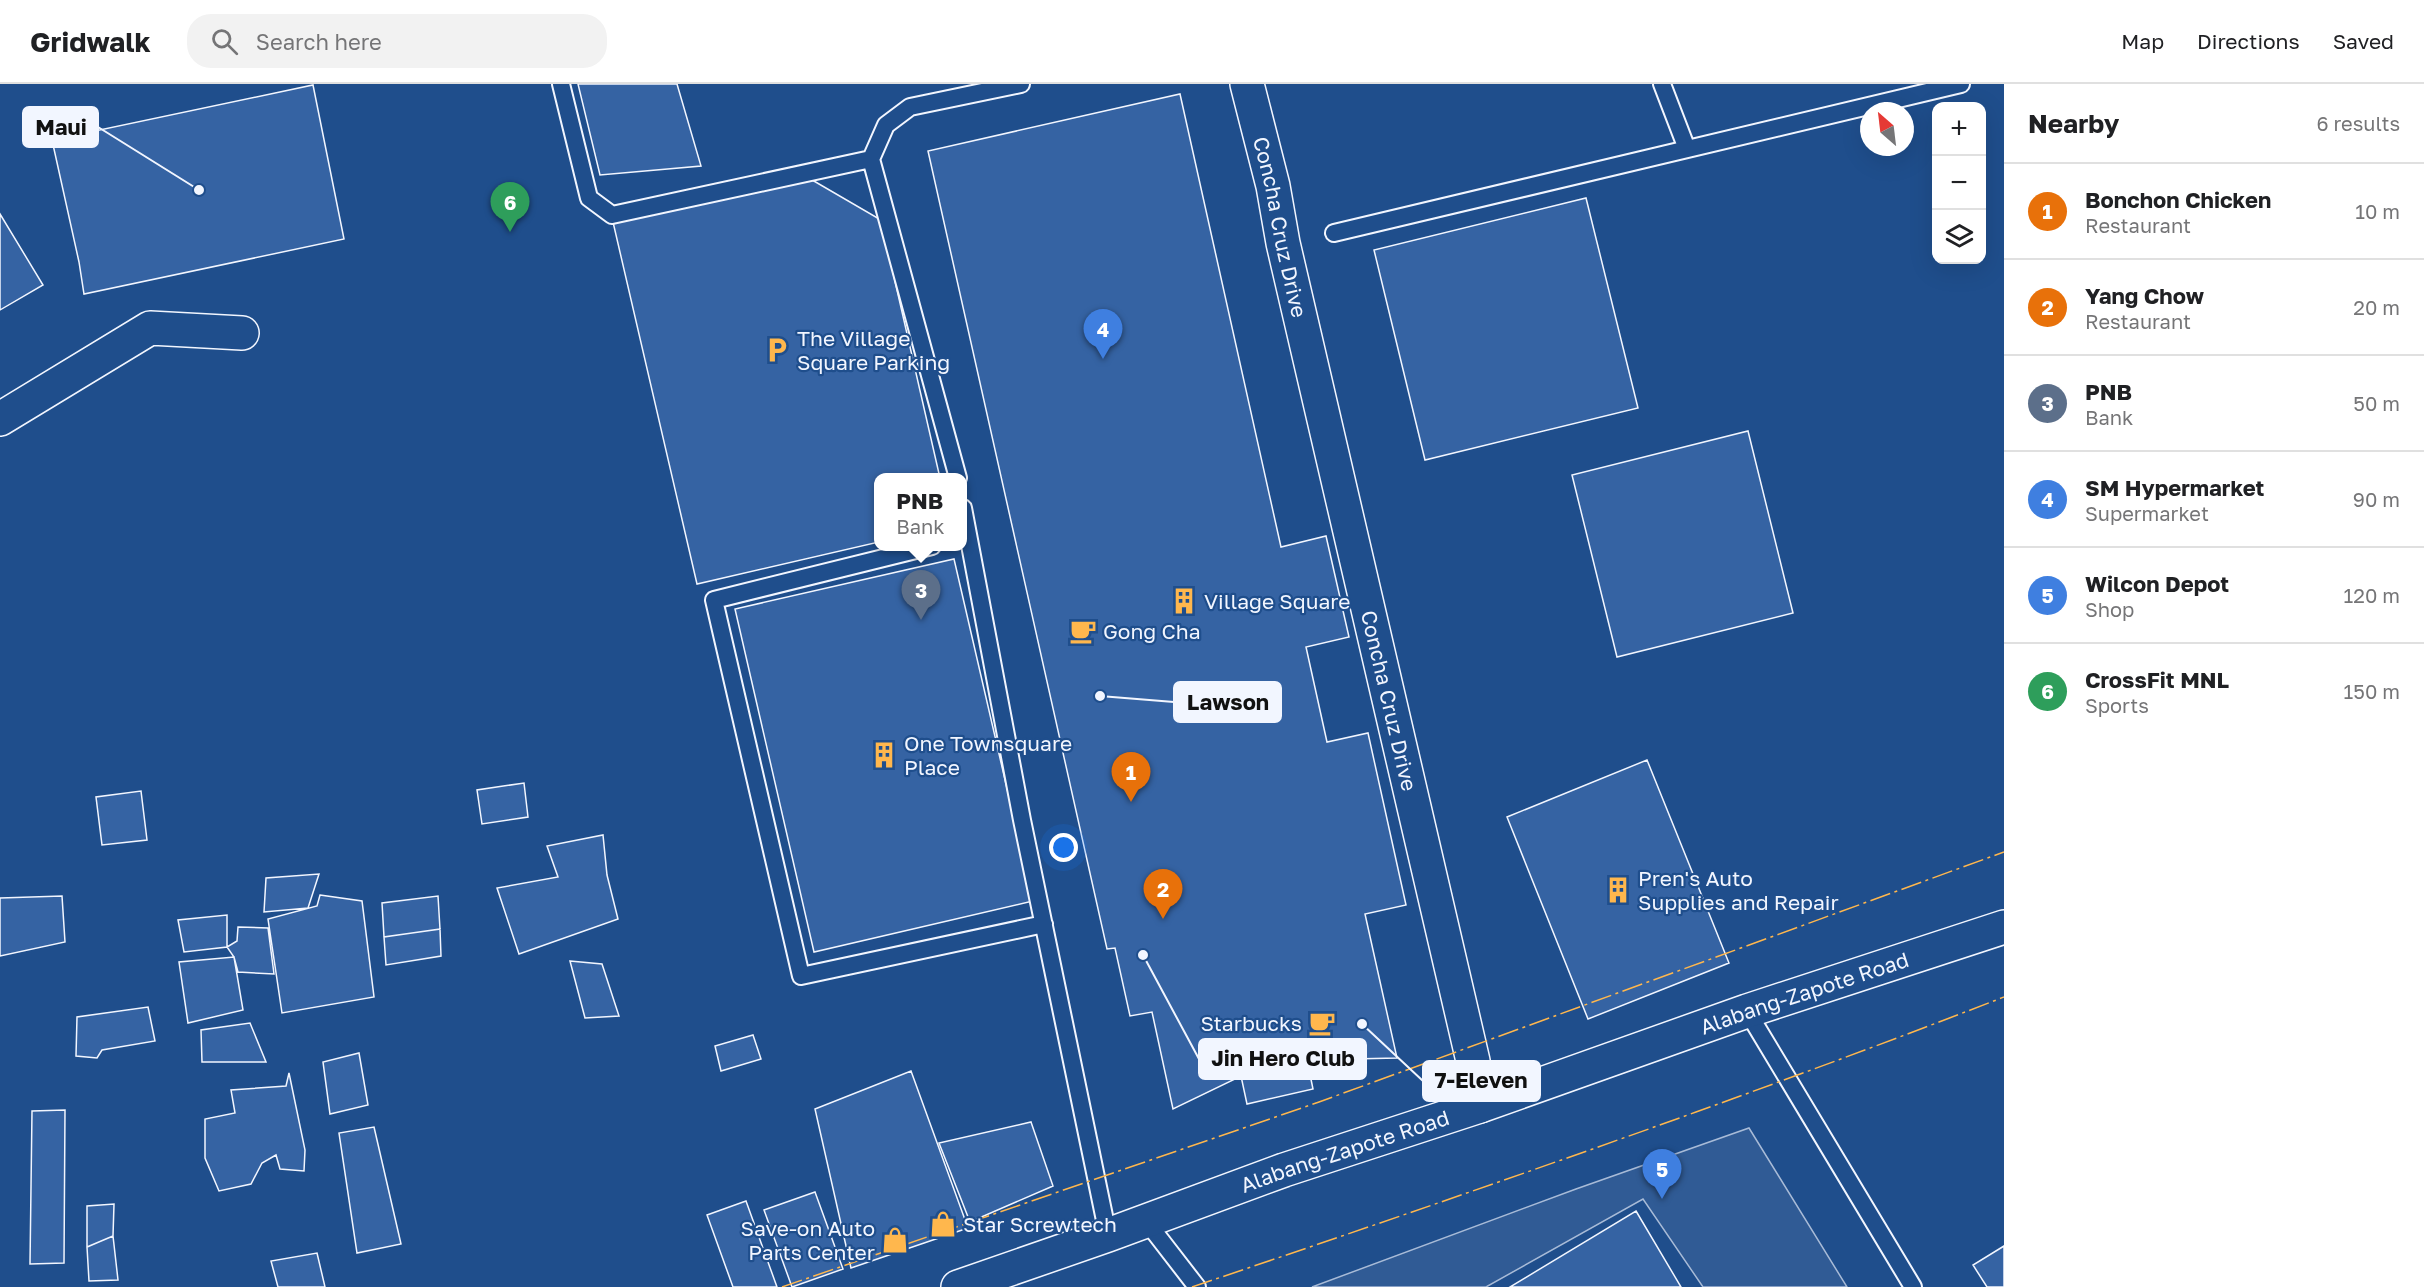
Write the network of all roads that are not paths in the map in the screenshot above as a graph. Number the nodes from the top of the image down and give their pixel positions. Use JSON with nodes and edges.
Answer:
{"nodes":[{"id":1,"x":561,"y":84,"type":"edge"},
{"id":2,"x":1021,"y":84,"type":"edge"},
{"id":3,"x":1247,"y":84,"type":"edge"},
{"id":4,"x":1662,"y":84,"type":"edge"},
{"id":5,"x":1960,"y":84,"type":"edge"},
{"id":6,"x":1687,"y":149,"type":"junction"},
{"id":7,"x":871,"y":159,"type":"junction"},
{"id":8,"x":1334,"y":233,"type":"dead end"},
{"id":9,"x":242,"y":333,"type":"dead end"},
{"id":10,"x":0,"y":419,"type":"edge"},
{"id":11,"x":957,"y":473,"type":"edge"},
{"id":12,"x":967,"y":548,"type":"edge"},
{"id":13,"x":912,"y":551,"type":"edge"},
{"id":14,"x":1044,"y":924,"type":"junction"},
{"id":15,"x":2004,"y":927,"type":"edge"},
{"id":16,"x":1747,"y":1011,"type":"junction"},
{"id":17,"x":1480,"y":1106,"type":"junction"},
{"id":18,"x":1146,"y":1221,"type":"junction"},
{"id":19,"x":1108,"y":1235,"type":"junction"},
{"id":20,"x":958,"y":1287,"type":"edge"},
{"id":21,"x":1197,"y":1287,"type":"edge"},
{"id":22,"x":1913,"y":1287,"type":"edge"}],
"edges":[{"from":1,"to":7,"type":"lane"},
{"from":2,"to":7,"type":"lane"},
{"from":3,"to":17,"type":"main road","name":"Concha Cruz Drive"},
{"from":4,"to":6,"type":"lane"},
{"from":5,"to":6,"type":"lane"},
{"from":6,"to":8,"type":"lane"},
{"from":7,"to":11,"type":"lane"},
{"from":9,"to":10,"type":"main road"},
{"from":12,"to":14,"type":"lane"},
{"from":13,"to":14,"type":"lane"},
{"from":14,"to":19,"type":"lane"},
{"from":15,"to":16,"type":"main road","name":"Alabang-Zapote Road"},
{"from":16,"to":17,"type":"main road","name":"Alabang-Zapote Road"},
{"from":16,"to":22,"type":"lane"},
{"from":17,"to":18,"type":"main road","name":"Alabang-Zapote Road"},
{"from":18,"to":19,"type":"main road","name":"Alabang-Zapote Road"},
{"from":18,"to":21,"type":"lane"},
{"from":19,"to":20,"type":"main road","name":"Alabang-Zapote Road"}]}
